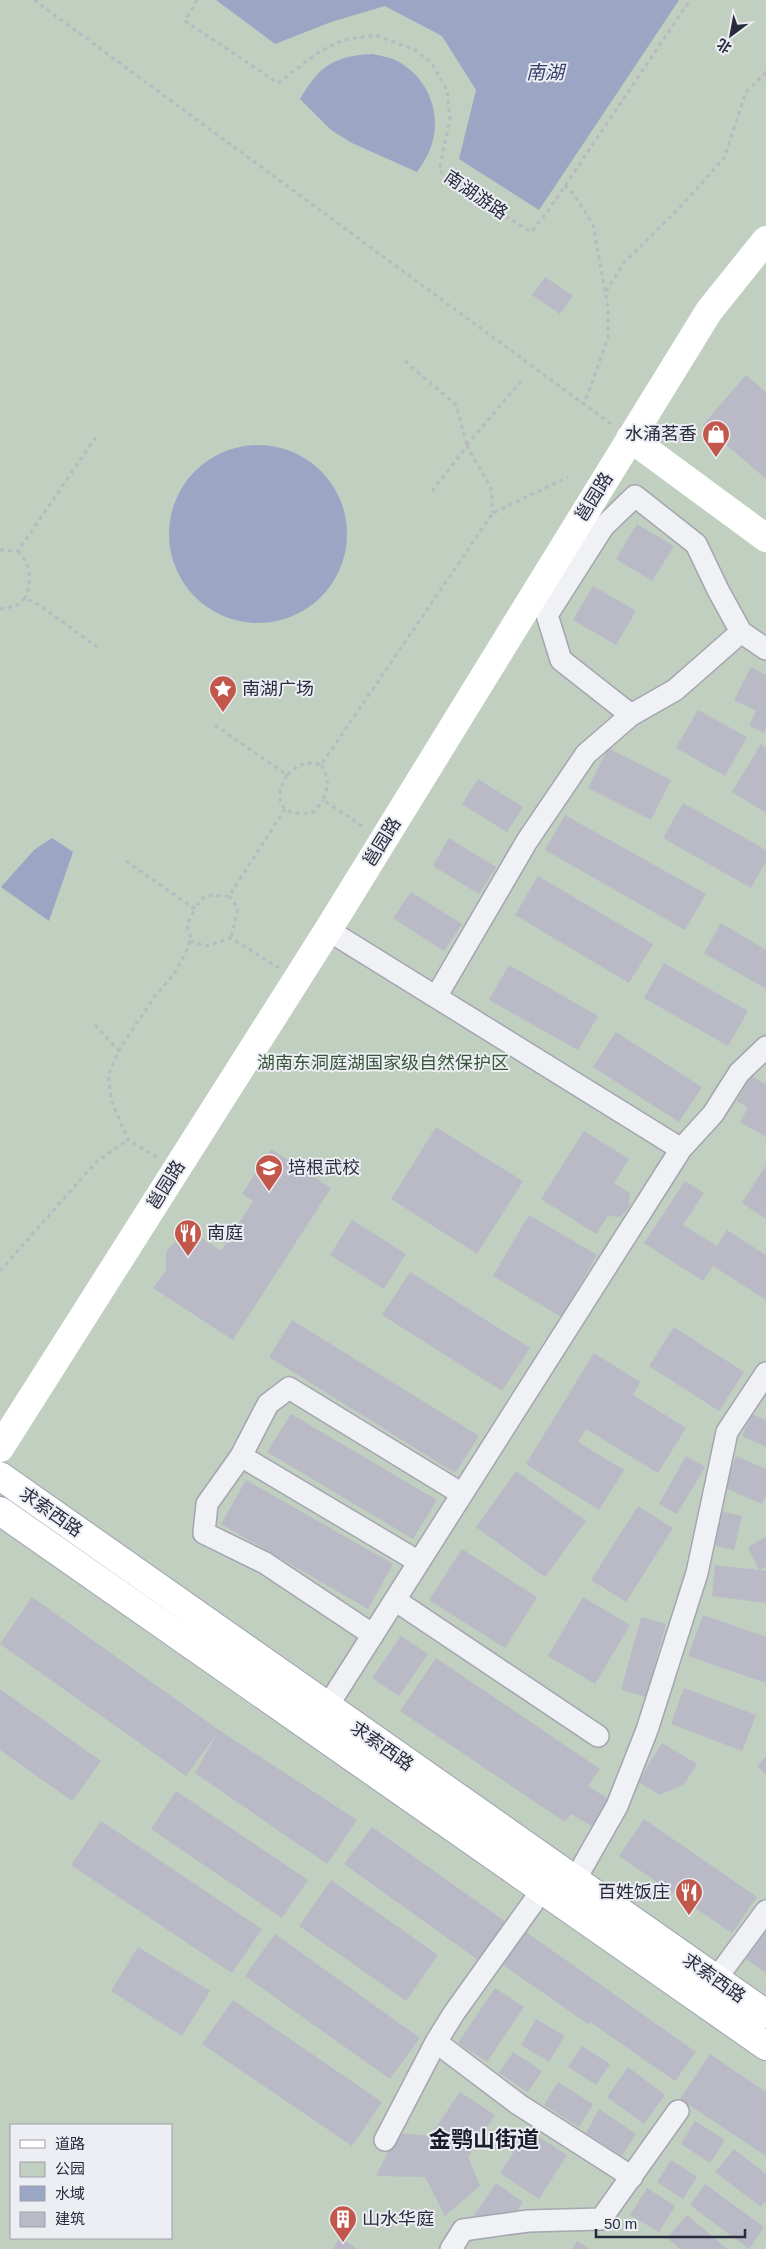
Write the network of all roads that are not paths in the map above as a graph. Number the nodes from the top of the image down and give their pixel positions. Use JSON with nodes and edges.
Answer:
{"nodes":[{"id":1,"x":766,"y":240,"type":"edge"},
{"id":2,"x":630,"y":438,"type":"junction"},
{"id":3,"x":766,"y":538,"type":"edge"},
{"id":4,"x":741,"y":632,"type":"junction"},
{"id":5,"x":766,"y":649,"type":"edge"},
{"id":6,"x":631,"y":715,"type":"junction"},
{"id":7,"x":328,"y":930,"type":"junction"},
{"id":8,"x":436,"y":997,"type":"junction"},
{"id":9,"x":766,"y":1047,"type":"edge"},
{"id":10,"x":681,"y":1148,"type":"junction"},
{"id":11,"x":766,"y":1373,"type":"edge"},
{"id":12,"x":0,"y":1448,"type":"edge"},
{"id":13,"x":241,"y":1456,"type":"junction"},
{"id":14,"x":0,"y":1476,"type":"edge"},
{"id":15,"x":462,"y":1494,"type":"junction"},
{"id":16,"x":0,"y":1511,"type":"edge"},
{"id":17,"x":419,"y":1562,"type":"junction"},
{"id":18,"x":395,"y":1600,"type":"junction"},
{"id":19,"x":373,"y":1635,"type":"junction"},
{"id":20,"x":327,"y":1707,"type":"junction"},
{"id":21,"x":598,"y":1736,"type":"dead end"},
{"id":22,"x":574,"y":1880,"type":"junction"},
{"id":23,"x":542,"y":1890,"type":"junction"},
{"id":24,"x":766,"y":1911,"type":"edge"},
{"id":25,"x":716,"y":1979,"type":"junction"},
{"id":26,"x":766,"y":2014,"type":"edge"},
{"id":27,"x":436,"y":2042,"type":"junction"},
{"id":28,"x":766,"y":2046,"type":"edge"},
{"id":29,"x":678,"y":2111,"type":"dead end"},
{"id":30,"x":385,"y":2140,"type":"dead end"},
{"id":31,"x":632,"y":2177,"type":"junction"},
{"id":32,"x":451,"y":2249,"type":"edge"}],
"edges":[{"from":1,"to":2,"type":"main road","name":"邕园路"},
{"from":2,"to":3,"type":"main road"},
{"from":2,"to":7,"type":"main road","name":"邕园路"},
{"from":4,"to":5,"type":"street"},
{"from":4,"to":6,"type":"street"},
{"from":4,"to":6,"type":"street"},
{"from":6,"to":8,"type":"street"},
{"from":7,"to":8,"type":"street"},
{"from":7,"to":12,"type":"main road","name":"邕园路"},
{"from":8,"to":10,"type":"street"},
{"from":9,"to":10,"type":"street"},
{"from":10,"to":15,"type":"street"},
{"from":11,"to":22,"type":"street"},
{"from":13,"to":15,"type":"street"},
{"from":13,"to":17,"type":"street"},
{"from":13,"to":19,"type":"street"},
{"from":14,"to":20,"type":"main road","name":"求索西路"},
{"from":15,"to":17,"type":"street"},
{"from":16,"to":23,"type":"main road","name":"求索西路"},
{"from":17,"to":18,"type":"street"},
{"from":18,"to":19,"type":"street"},
{"from":18,"to":21,"type":"street"},
{"from":19,"to":20,"type":"street"},
{"from":20,"to":22,"type":"main road","name":"求索西路"},
{"from":22,"to":25,"type":"main road","name":"求索西路"},
{"from":23,"to":27,"type":"street"},
{"from":23,"to":28,"type":"main road","name":"求索西路"},
{"from":24,"to":25,"type":"street"},
{"from":25,"to":26,"type":"main road","name":"求索西路"},
{"from":27,"to":30,"type":"street"},
{"from":27,"to":31,"type":"street"},
{"from":29,"to":31,"type":"street"},
{"from":31,"to":32,"type":"street"}]}
